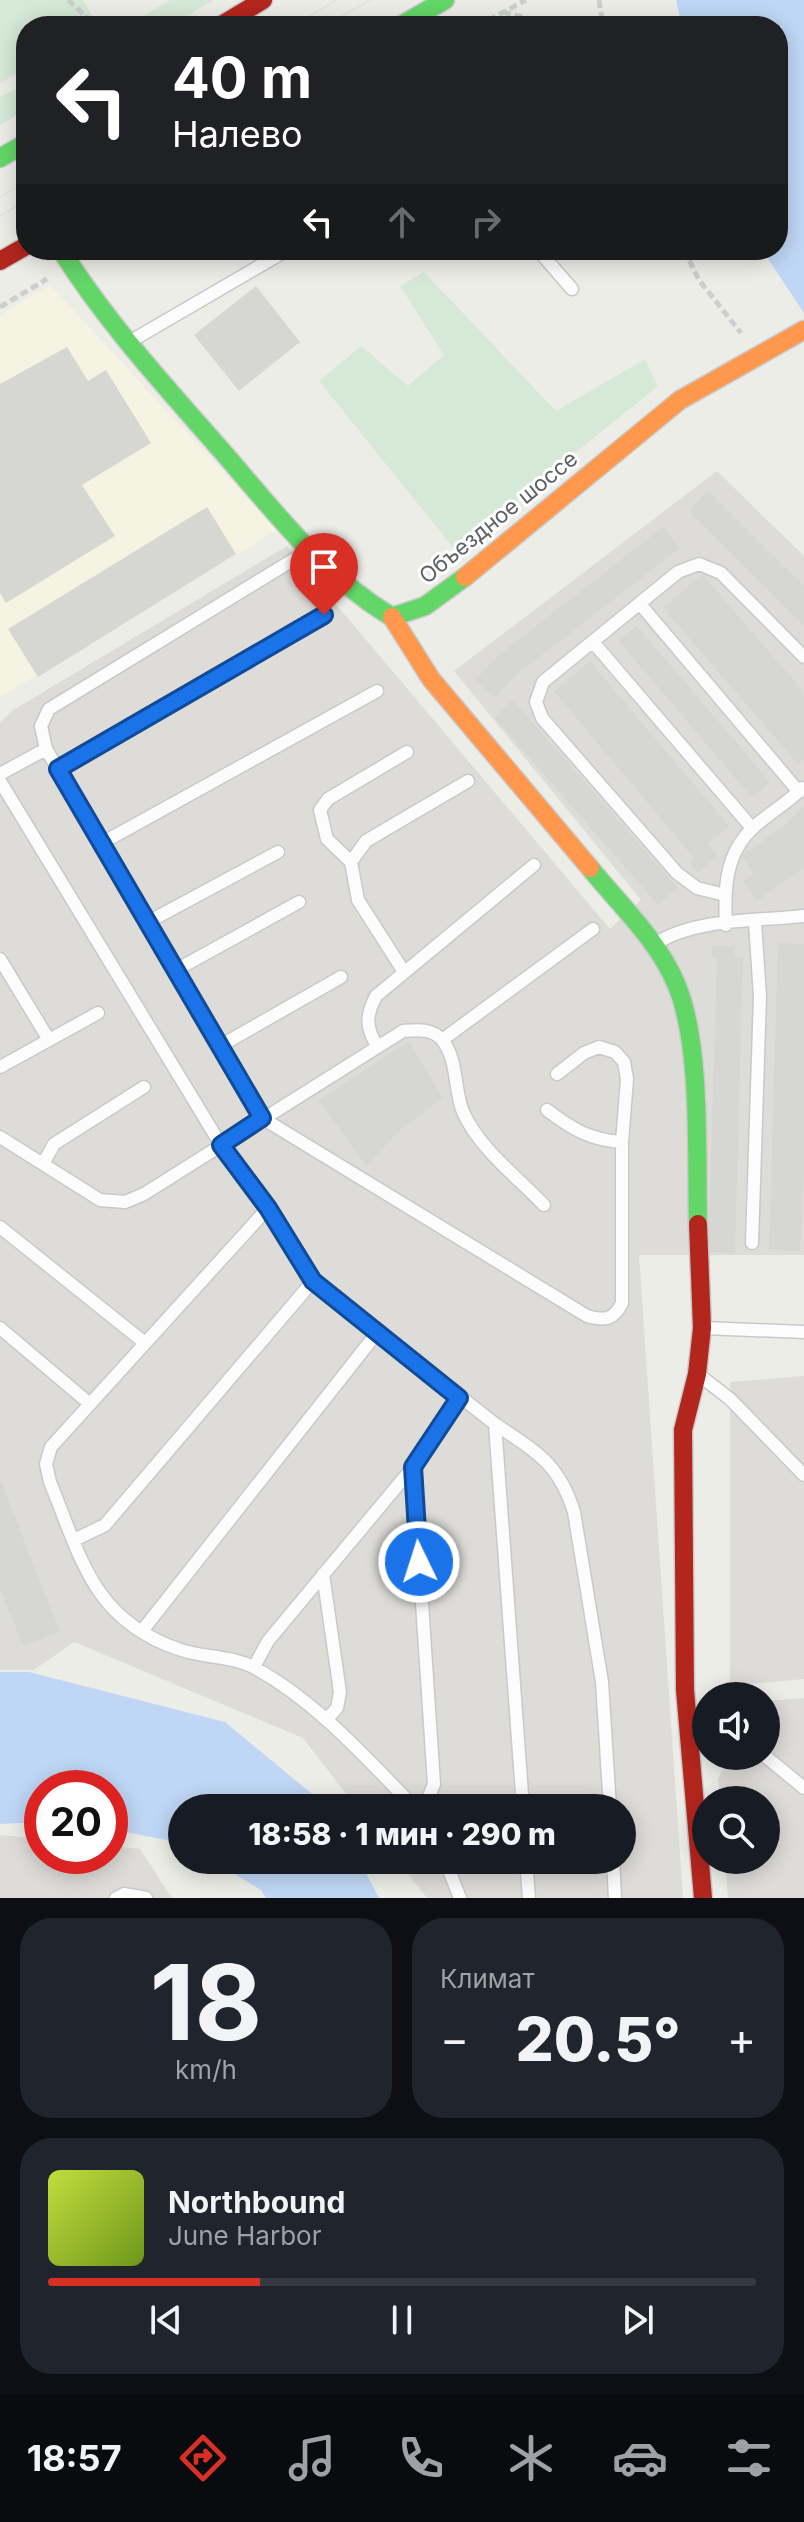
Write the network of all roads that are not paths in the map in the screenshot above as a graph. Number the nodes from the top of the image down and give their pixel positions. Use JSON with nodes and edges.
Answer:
{"nodes":[{"id":1,"x":263,"y":0,"type":"edge"},
{"id":2,"x":445,"y":0,"type":"edge"},
{"id":3,"x":237,"y":16,"type":"edge"},
{"id":4,"x":417,"y":16,"type":"edge"},
{"id":5,"x":68,"y":260,"type":"edge"},
{"id":6,"x":270,"y":260,"type":"edge"},
{"id":7,"x":547,"y":260,"type":"edge"},
{"id":8,"x":572,"y":289,"type":"dead end"},
{"id":9,"x":804,"y":330,"type":"edge"},
{"id":10,"x":129,"y":343,"type":"junction"},
{"id":11,"x":309,"y":550,"type":"junction"},
{"id":12,"x":640,"y":604,"type":"junction"},
{"id":13,"x":324,"y":615,"type":"dead end"},
{"id":14,"x":392,"y":617,"type":"junction"},
{"id":15,"x":593,"y":642,"type":"junction"},
{"id":16,"x":804,"y":657,"type":"edge"},
{"id":17,"x":377,"y":691,"type":"dead end"},
{"id":18,"x":46,"y":749,"type":"junction"},
{"id":19,"x":407,"y":752,"type":"dead end"},
{"id":20,"x":58,"y":769,"type":"junction"},
{"id":21,"x":0,"y":774,"type":"edge"},
{"id":22,"x":0,"y":781,"type":"edge"},
{"id":23,"x":468,"y":781,"type":"dead end"},
{"id":24,"x":802,"y":789,"type":"edge"},
{"id":25,"x":752,"y":828,"type":"junction"},
{"id":26,"x":102,"y":843,"type":"junction"},
{"id":27,"x":278,"y":852,"type":"dead end"},
{"id":28,"x":351,"y":862,"type":"junction"},
{"id":29,"x":534,"y":865,"type":"dead end"},
{"id":30,"x":725,"y":895,"type":"junction"},
{"id":31,"x":299,"y":902,"type":"dead end"},
{"id":32,"x":804,"y":916,"type":"edge"},
{"id":33,"x":148,"y":922,"type":"junction"},
{"id":34,"x":755,"y":922,"type":"junction"},
{"id":35,"x":726,"y":925,"type":"junction"},
{"id":36,"x":593,"y":929,"type":"dead end"},
{"id":37,"x":654,"y":945,"type":"junction"},
{"id":38,"x":0,"y":959,"type":"edge"},
{"id":39,"x":176,"y":970,"type":"junction"},
{"id":40,"x":404,"y":972,"type":"junction"},
{"id":41,"x":341,"y":977,"type":"dead end"},
{"id":42,"x":98,"y":1013,"type":"dead end"},
{"id":43,"x":49,"y":1040,"type":"junction"},
{"id":44,"x":442,"y":1040,"type":"junction"},
{"id":45,"x":220,"y":1046,"type":"junction"},
{"id":46,"x":378,"y":1047,"type":"junction"},
{"id":47,"x":0,"y":1067,"type":"edge"},
{"id":48,"x":557,"y":1074,"type":"dead end"},
{"id":49,"x":144,"y":1087,"type":"dead end"},
{"id":50,"x":547,"y":1110,"type":"dead end"},
{"id":51,"x":262,"y":1118,"type":"junction"},
{"id":52,"x":0,"y":1137,"type":"edge"},
{"id":53,"x":622,"y":1142,"type":"junction"},
{"id":54,"x":221,"y":1145,"type":"junction"},
{"id":55,"x":43,"y":1164,"type":"junction"},
{"id":56,"x":544,"y":1205,"type":"dead end"},
{"id":57,"x":268,"y":1208,"type":"junction"},
{"id":58,"x":0,"y":1227,"type":"edge"},
{"id":59,"x":752,"y":1243,"type":"dead end"},
{"id":60,"x":313,"y":1281,"type":"junction"},
{"id":61,"x":0,"y":1328,"type":"edge"},
{"id":62,"x":702,"y":1328,"type":"junction"},
{"id":63,"x":804,"y":1332,"type":"edge"},
{"id":64,"x":376,"y":1334,"type":"junction"},
{"id":65,"x":145,"y":1343,"type":"junction"},
{"id":66,"x":697,"y":1374,"type":"junction"},
{"id":67,"x":459,"y":1398,"type":"junction"},
{"id":68,"x":90,"y":1404,"type":"junction"},
{"id":69,"x":495,"y":1424,"type":"junction"},
{"id":70,"x":413,"y":1467,"type":"junction"},
{"id":71,"x":804,"y":1475,"type":"edge"},
{"id":72,"x":74,"y":1540,"type":"junction"},
{"id":73,"x":323,"y":1574,"type":"junction"},
{"id":74,"x":142,"y":1631,"type":"junction"},
{"id":75,"x":254,"y":1667,"type":"junction"},
{"id":76,"x":327,"y":1719,"type":"junction"},
{"id":77,"x":780,"y":1768,"type":"edge"},
{"id":78,"x":804,"y":1788,"type":"edge"},
{"id":79,"x":402,"y":1794,"type":"edge"},
{"id":80,"x":430,"y":1794,"type":"edge"},
{"id":81,"x":522,"y":1794,"type":"edge"},
{"id":82,"x":609,"y":1794,"type":"edge"},
{"id":83,"x":451,"y":1874,"type":"edge"},
{"id":84,"x":527,"y":1874,"type":"edge"},
{"id":85,"x":614,"y":1874,"type":"edge"},
{"id":86,"x":116,"y":1898,"type":"edge"},
{"id":87,"x":146,"y":1898,"type":"edge"},
{"id":88,"x":460,"y":1898,"type":"edge"},
{"id":89,"x":529,"y":1898,"type":"edge"},
{"id":90,"x":615,"y":1898,"type":"edge"},
{"id":91,"x":703,"y":1898,"type":"edge"}],
"edges":[{"from":1,"to":3,"type":"street"},
{"from":2,"to":4,"type":"street"},
{"from":5,"to":10,"type":"street"},
{"from":6,"to":10,"type":"lane"},
{"from":7,"to":8,"type":"lane"},
{"from":9,"to":14,"type":"street","name":"Объездное шоссе"},
{"from":10,"to":11,"type":"street"},
{"from":11,"to":14,"type":"street"},
{"from":11,"to":18,"type":"lane"},
{"from":12,"to":15,"type":"lane"},
{"from":12,"to":16,"type":"lane"},
{"from":12,"to":24,"type":"lane"},
{"from":13,"to":20,"type":"lane"},
{"from":14,"to":37,"type":"street"},
{"from":15,"to":25,"type":"lane"},
{"from":15,"to":30,"type":"lane"},
{"from":17,"to":26,"type":"lane"},
{"from":18,"to":20,"type":"lane"},
{"from":18,"to":21,"type":"lane"},
{"from":19,"to":28,"type":"lane"},
{"from":20,"to":26,"type":"lane"},
{"from":22,"to":54,"type":"lane"},
{"from":23,"to":28,"type":"lane"},
{"from":24,"to":25,"type":"lane"},
{"from":25,"to":30,"type":"lane"},
{"from":26,"to":33,"type":"lane"},
{"from":27,"to":33,"type":"lane"},
{"from":28,"to":40,"type":"lane"},
{"from":29,"to":40,"type":"lane"},
{"from":30,"to":35,"type":"lane"},
{"from":31,"to":39,"type":"lane"},
{"from":32,"to":34,"type":"lane"},
{"from":33,"to":39,"type":"lane"},
{"from":34,"to":35,"type":"lane"},
{"from":34,"to":59,"type":"lane"},
{"from":35,"to":37,"type":"lane"},
{"from":36,"to":44,"type":"lane"},
{"from":37,"to":62,"type":"street"},
{"from":38,"to":43,"type":"lane"},
{"from":39,"to":45,"type":"lane"},
{"from":40,"to":46,"type":"lane"},
{"from":41,"to":45,"type":"lane"},
{"from":42,"to":43,"type":"lane"},
{"from":43,"to":47,"type":"lane"},
{"from":44,"to":46,"type":"lane"},
{"from":44,"to":56,"type":"lane"},
{"from":45,"to":51,"type":"lane"},
{"from":46,"to":51,"type":"lane"},
{"from":48,"to":53,"type":"lane"},
{"from":49,"to":55,"type":"lane"},
{"from":50,"to":53,"type":"lane"},
{"from":51,"to":53,"type":"lane"},
{"from":51,"to":54,"type":"lane"},
{"from":52,"to":55,"type":"lane"},
{"from":54,"to":55,"type":"lane"},
{"from":54,"to":57,"type":"lane"},
{"from":57,"to":60,"type":"lane"},
{"from":57,"to":65,"type":"lane"},
{"from":58,"to":65,"type":"lane"},
{"from":60,"to":64,"type":"lane"},
{"from":60,"to":72,"type":"lane"},
{"from":61,"to":68,"type":"lane"},
{"from":62,"to":63,"type":"lane"},
{"from":62,"to":66,"type":"street"},
{"from":64,"to":67,"type":"lane"},
{"from":64,"to":74,"type":"lane"},
{"from":65,"to":68,"type":"lane"},
{"from":66,"to":71,"type":"lane"},
{"from":66,"to":91,"type":"street"},
{"from":67,"to":69,"type":"lane"},
{"from":67,"to":70,"type":"lane"},
{"from":68,"to":72,"type":"lane"},
{"from":69,"to":81,"type":"lane"},
{"from":69,"to":82,"type":"lane"},
{"from":70,"to":73,"type":"lane"},
{"from":70,"to":80,"type":"lane"},
{"from":72,"to":74,"type":"lane"},
{"from":73,"to":75,"type":"lane"},
{"from":73,"to":76,"type":"lane"},
{"from":74,"to":75,"type":"lane"},
{"from":75,"to":76,"type":"lane"},
{"from":76,"to":79,"type":"lane"},
{"from":77,"to":78,"type":"lane"},
{"from":83,"to":88,"type":"lane"},
{"from":84,"to":89,"type":"lane"},
{"from":85,"to":90,"type":"lane"},
{"from":86,"to":87,"type":"lane"}]}
